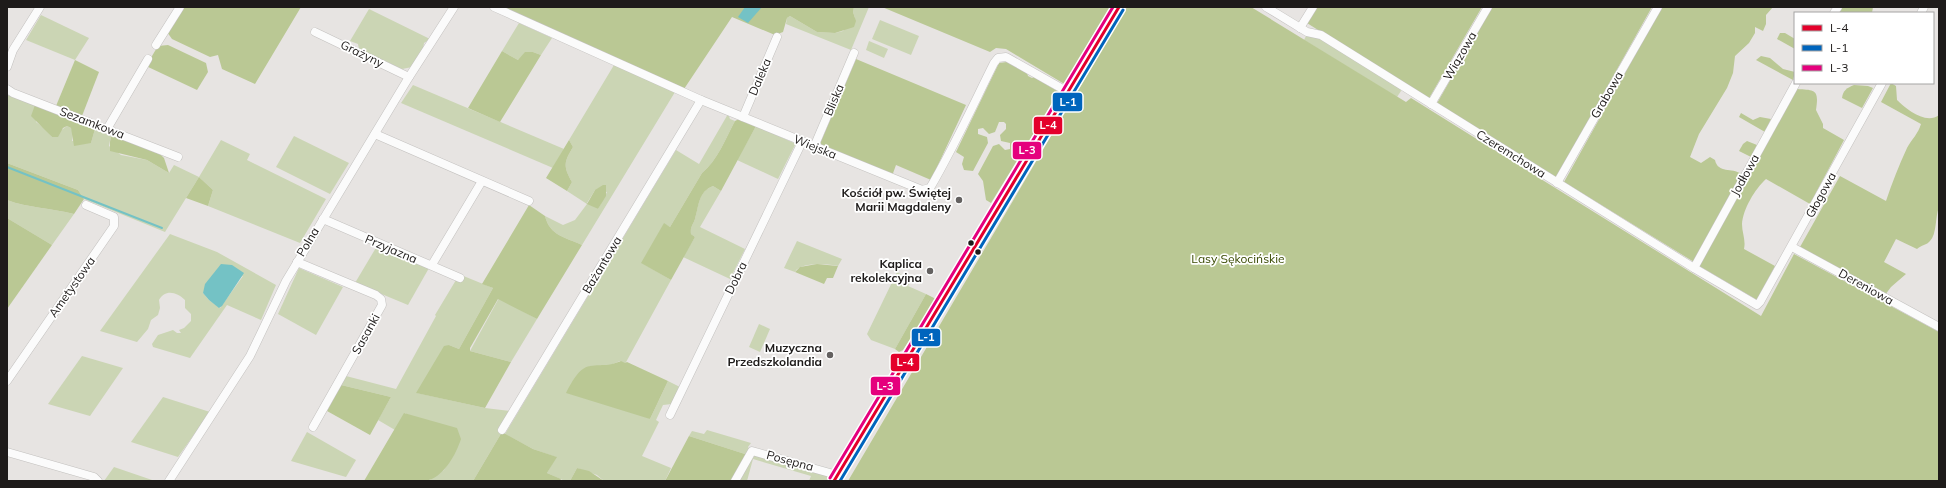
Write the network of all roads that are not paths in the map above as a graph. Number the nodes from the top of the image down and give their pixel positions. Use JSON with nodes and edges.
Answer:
{"nodes":[{"id":1,"x":40,"y":7,"type":"edge"},
{"id":2,"x":180,"y":7,"type":"edge"},
{"id":3,"x":454,"y":7,"type":"edge"},
{"id":4,"x":494,"y":7,"type":"edge"},
{"id":5,"x":1119,"y":7,"type":"edge"},
{"id":6,"x":1266,"y":7,"type":"edge"},
{"id":7,"x":1313,"y":7,"type":"edge"},
{"id":8,"x":1488,"y":7,"type":"edge"},
{"id":9,"x":1658,"y":7,"type":"edge"},
{"id":10,"x":1300,"y":28,"type":"junction"},
{"id":11,"x":315,"y":32,"type":"dead end"},
{"id":12,"x":777,"y":37,"type":"dead end"},
{"id":13,"x":156,"y":45,"type":"dead end"},
{"id":14,"x":854,"y":53,"type":"dead end"},
{"id":15,"x":148,"y":58,"type":"dead end"},
{"id":16,"x":7,"y":67,"type":"edge"},
{"id":17,"x":409,"y":77,"type":"junction"},
{"id":18,"x":1795,"y":84,"type":"edge"},
{"id":19,"x":1881,"y":84,"type":"edge"},
{"id":20,"x":7,"y":89,"type":"edge"},
{"id":21,"x":1068,"y":92,"type":"junction"},
{"id":22,"x":701,"y":100,"type":"junction"},
{"id":23,"x":1431,"y":104,"type":"junction"},
{"id":24,"x":743,"y":117,"type":"junction"},
{"id":25,"x":107,"y":129,"type":"junction"},
{"id":26,"x":375,"y":134,"type":"junction"},
{"id":27,"x":802,"y":142,"type":"junction"},
{"id":28,"x":814,"y":147,"type":"junction"},
{"id":29,"x":178,"y":157,"type":"dead end"},
{"id":30,"x":482,"y":181,"type":"junction"},
{"id":31,"x":1557,"y":183,"type":"junction"},
{"id":32,"x":529,"y":201,"type":"dead end"},
{"id":33,"x":86,"y":205,"type":"dead end"},
{"id":34,"x":322,"y":219,"type":"junction"},
{"id":35,"x":1792,"y":247,"type":"junction"},
{"id":36,"x":297,"y":262,"type":"junction"},
{"id":37,"x":433,"y":263,"type":"dead end"},
{"id":38,"x":1694,"y":268,"type":"junction"},
{"id":39,"x":460,"y":278,"type":"dead end"},
{"id":40,"x":1756,"y":304,"type":"joint"},
{"id":41,"x":1939,"y":327,"type":"edge"},
{"id":42,"x":7,"y":381,"type":"edge"},
{"id":43,"x":670,"y":415,"type":"dead end"},
{"id":44,"x":313,"y":427,"type":"dead end"},
{"id":45,"x":502,"y":430,"type":"dead end"},
{"id":46,"x":7,"y":452,"type":"edge"},
{"id":47,"x":835,"y":478,"type":"edge"},
{"id":48,"x":98,"y":481,"type":"edge"},
{"id":49,"x":169,"y":481,"type":"edge"},
{"id":50,"x":735,"y":481,"type":"edge"}],
"edges":[{"from":1,"to":16,"type":"street"},
{"from":2,"to":13,"type":"street"},
{"from":3,"to":17,"type":"street","name":"Polna"},
{"from":4,"to":22,"type":"street","name":"Wiejska"},
{"from":5,"to":21,"type":"street"},
{"from":6,"to":10,"type":"street","name":"Czeremchowa"},
{"from":7,"to":10,"type":"street"},
{"from":8,"to":23,"type":"street","name":"Wiązowa"},
{"from":9,"to":31,"type":"street","name":"Grabowa"},
{"from":10,"to":23,"type":"street","name":"Czeremchowa"},
{"from":11,"to":17,"type":"street","name":"Grażyny"},
{"from":12,"to":24,"type":"street","name":"Daleka"},
{"from":14,"to":28,"type":"street","name":"Bliska"},
{"from":15,"to":25,"type":"street"},
{"from":17,"to":26,"type":"street","name":"Polna"},
{"from":18,"to":38,"type":"street","name":"Jodłowa"},
{"from":19,"to":35,"type":"street","name":"Głogowa"},
{"from":20,"to":25,"type":"street","name":"Sezamkowa"},
{"from":21,"to":28,"type":"street","name":"Wiejska"},
{"from":21,"to":47,"type":"street"},
{"from":22,"to":24,"type":"street","name":"Wiejska"},
{"from":22,"to":45,"type":"street","name":"Bażantowa"},
{"from":23,"to":31,"type":"street","name":"Czeremchowa"},
{"from":24,"to":27,"type":"street","name":"Wiejska"},
{"from":25,"to":29,"type":"street","name":"Sezamkowa"},
{"from":26,"to":30,"type":"street"},
{"from":26,"to":34,"type":"street","name":"Polna"},
{"from":27,"to":28,"type":"street","name":"Wiejska"},
{"from":27,"to":43,"type":"street","name":"Dobra"},
{"from":30,"to":32,"type":"street"},
{"from":30,"to":37,"type":"street","name":"Przyjazna"},
{"from":31,"to":38,"type":"street","name":"Czeremchowa"},
{"from":33,"to":42,"type":"street","name":"Ametystowa"},
{"from":34,"to":36,"type":"street","name":"Polna"},
{"from":34,"to":39,"type":"street","name":"Przyjazna"},
{"from":35,"to":40,"type":"street","name":"Głogowa"},
{"from":35,"to":41,"type":"street","name":"Dereniowa"},
{"from":36,"to":44,"type":"street","name":"Sasanki"},
{"from":36,"to":49,"type":"street","name":"Polna"},
{"from":38,"to":40,"type":"street","name":"Czeremchowa"},
{"from":46,"to":48,"type":"street"},
{"from":47,"to":50,"type":"street","name":"Posępna"}]}
